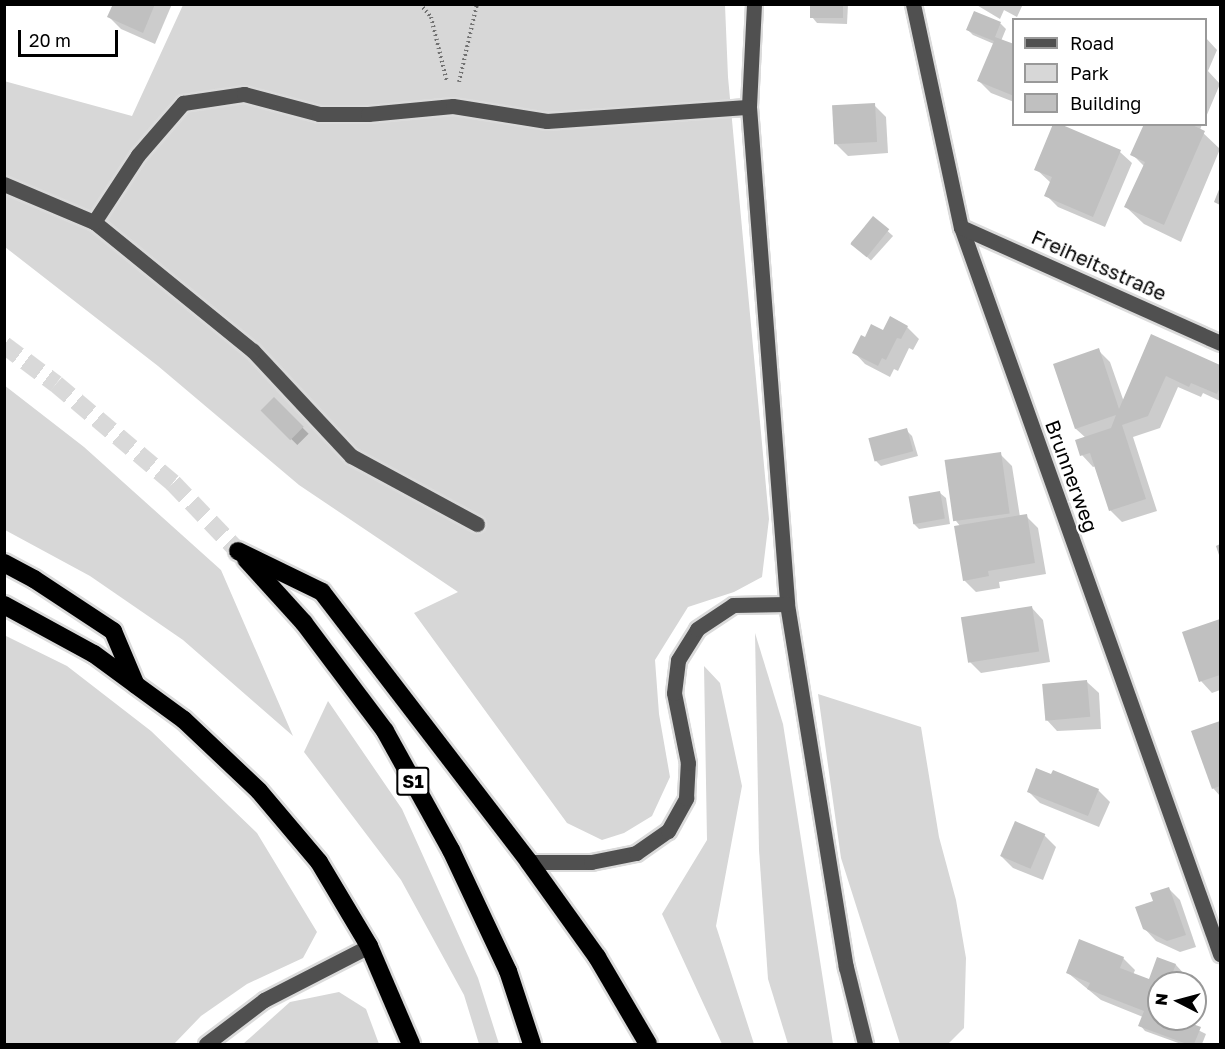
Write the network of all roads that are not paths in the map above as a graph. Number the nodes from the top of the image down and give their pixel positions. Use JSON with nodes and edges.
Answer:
{"nodes":[{"id":1,"x":754,"y":4,"type":"edge"},
{"id":2,"x":913,"y":4,"type":"edge"},
{"id":3,"x":749,"y":107,"type":"junction"},
{"id":4,"x":4,"y":184,"type":"edge"},
{"id":5,"x":94,"y":222,"type":"junction"},
{"id":6,"x":961,"y":227,"type":"junction"},
{"id":7,"x":1221,"y":343,"type":"edge"},
{"id":8,"x":477,"y":524,"type":"dead end"},
{"id":9,"x":4,"y":563,"type":"edge"},
{"id":10,"x":787,"y":604,"type":"junction"},
{"id":11,"x":4,"y":605,"type":"edge"},
{"id":12,"x":136,"y":685,"type":"junction"},
{"id":13,"x":529,"y":862,"type":"junction"},
{"id":14,"x":369,"y":946,"type":"junction"},
{"id":15,"x":1221,"y":954,"type":"edge"},
{"id":16,"x":206,"y":1044,"type":"edge"},
{"id":17,"x":411,"y":1044,"type":"edge"},
{"id":18,"x":532,"y":1044,"type":"edge"},
{"id":19,"x":648,"y":1044,"type":"edge"},
{"id":20,"x":866,"y":1044,"type":"edge"}],
"edges":[{"from":1,"to":3,"type":"street"},
{"from":2,"to":6,"type":"street","name":"Brunnerweg"},
{"from":3,"to":5,"type":"street"},
{"from":3,"to":10,"type":"street"},
{"from":4,"to":5,"type":"street"},
{"from":5,"to":8,"type":"street"},
{"from":6,"to":7,"type":"street","name":"Freiheitsstraße"},
{"from":6,"to":15,"type":"street","name":"Brunnerweg"},
{"from":9,"to":12,"type":"highway"},
{"from":10,"to":13,"type":"street"},
{"from":10,"to":20,"type":"street"},
{"from":11,"to":12,"type":"highway"},
{"from":12,"to":14,"type":"highway"},
{"from":13,"to":18,"type":"highway","number":"S1"},
{"from":13,"to":19,"type":"highway"},
{"from":14,"to":16,"type":"street"},
{"from":14,"to":17,"type":"highway"}]}
